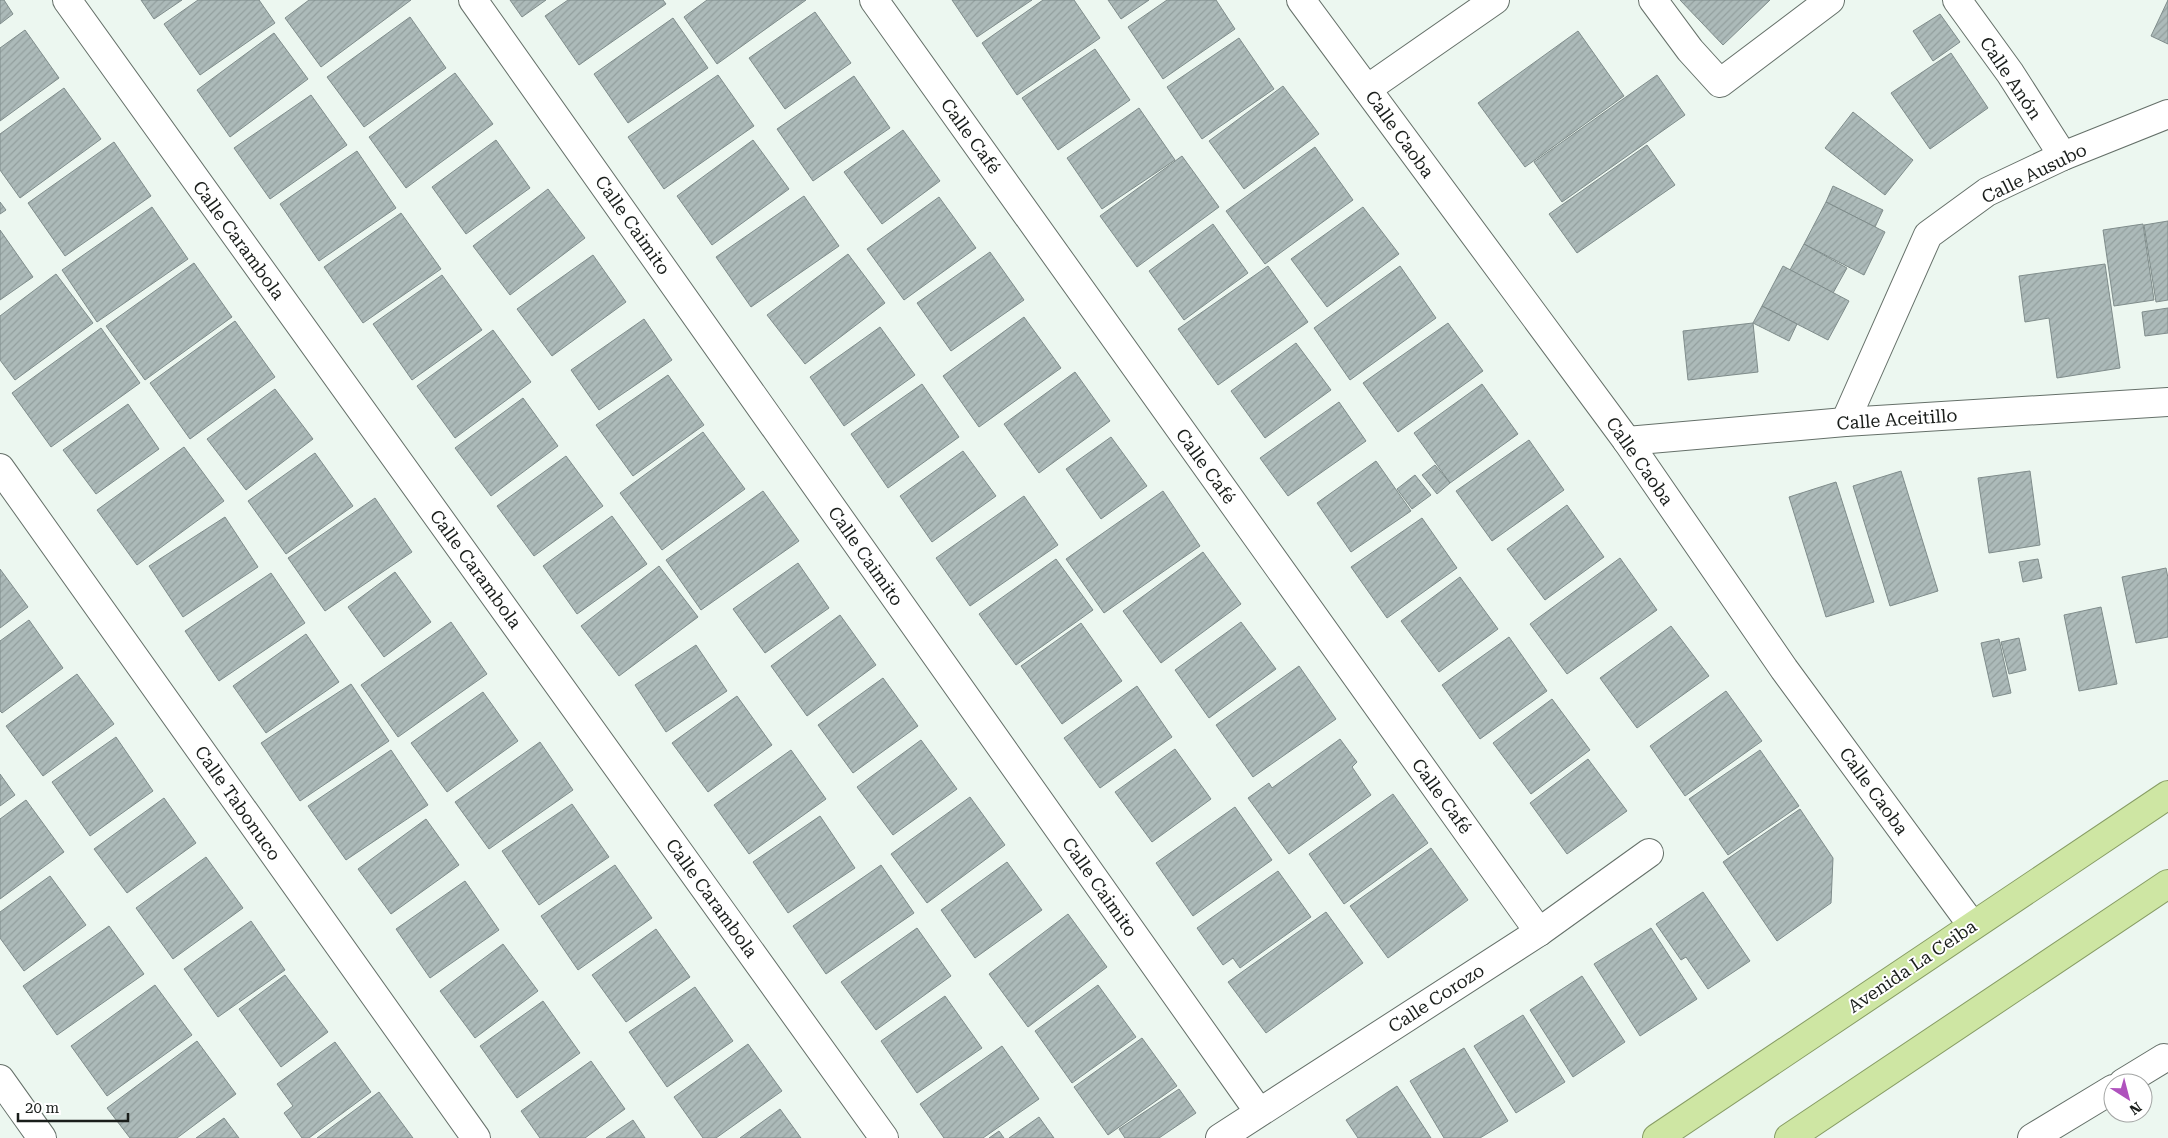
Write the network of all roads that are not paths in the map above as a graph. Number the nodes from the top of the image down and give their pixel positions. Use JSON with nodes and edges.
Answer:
{"nodes":[{"id":1,"x":67,"y":0,"type":"edge"},
{"id":2,"x":474,"y":0,"type":"edge"},
{"id":3,"x":874,"y":0,"type":"edge"},
{"id":4,"x":1301,"y":0,"type":"edge"},
{"id":5,"x":1495,"y":0,"type":"edge"},
{"id":6,"x":1653,"y":0,"type":"edge"},
{"id":7,"x":1830,"y":0,"type":"edge"},
{"id":8,"x":1958,"y":0,"type":"edge"},
{"id":9,"x":1366,"y":89,"type":"junction"},
{"id":10,"x":2168,"y":114,"type":"edge"},
{"id":11,"x":2064,"y":156,"type":"junction"},
{"id":12,"x":2168,"y":402,"type":"edge"},
{"id":13,"x":1845,"y":422,"type":"junction"},
{"id":14,"x":1627,"y":441,"type":"junction"},
{"id":15,"x":0,"y":468,"type":"edge"},
{"id":16,"x":2168,"y":795,"type":"edge"},
{"id":17,"x":1650,"y":853,"type":"dead end"},
{"id":18,"x":2168,"y":884,"type":"edge"},
{"id":19,"x":1972,"y":925,"type":"junction"},
{"id":20,"x":1539,"y":932,"type":"junction"},
{"id":21,"x":2164,"y":1058,"type":"dead end"},
{"id":22,"x":2139,"y":1073,"type":"edge"},
{"id":23,"x":3,"y":1088,"type":"edge"},
{"id":24,"x":2103,"y":1095,"type":"edge"},
{"id":25,"x":1260,"y":1112,"type":"junction"},
{"id":26,"x":42,"y":1138,"type":"edge"},
{"id":27,"x":476,"y":1138,"type":"edge"},
{"id":28,"x":884,"y":1138,"type":"edge"},
{"id":29,"x":1220,"y":1138,"type":"edge"},
{"id":30,"x":1657,"y":1138,"type":"edge"},
{"id":31,"x":1789,"y":1138,"type":"edge"},
{"id":32,"x":2032,"y":1138,"type":"edge"}],
"edges":[{"from":1,"to":28,"type":"street","name":"Calle Carambola"},
{"from":2,"to":25,"type":"street","name":"Calle Caimito"},
{"from":3,"to":20,"type":"street","name":"Calle Café"},
{"from":4,"to":9,"type":"street","name":"Calle Caoba"},
{"from":5,"to":9,"type":"street"},
{"from":6,"to":7,"type":"street"},
{"from":8,"to":11,"type":"street","name":"Calle Anón"},
{"from":9,"to":14,"type":"street","name":"Calle Caoba"},
{"from":10,"to":11,"type":"street","name":"Calle Ausubo"},
{"from":11,"to":13,"type":"street","name":"Calle Ausubo"},
{"from":12,"to":13,"type":"street","name":"Calle Aceitillo"},
{"from":13,"to":14,"type":"street","name":"Calle Aceitillo"},
{"from":14,"to":19,"type":"street","name":"Calle Caoba"},
{"from":15,"to":27,"type":"street","name":"Calle Tabonuco"},
{"from":16,"to":19,"type":"highway","name":"Avenida La Ceiba"},
{"from":17,"to":20,"type":"street","name":"Calle Corozo"},
{"from":18,"to":31,"type":"highway"},
{"from":19,"to":30,"type":"highway","name":"Avenida La Ceiba"},
{"from":20,"to":25,"type":"street","name":"Calle Corozo"},
{"from":21,"to":22,"type":"street"},
{"from":23,"to":26,"type":"street"},
{"from":24,"to":32,"type":"street"},
{"from":25,"to":29,"type":"street","name":"Calle Corozo"}]}
